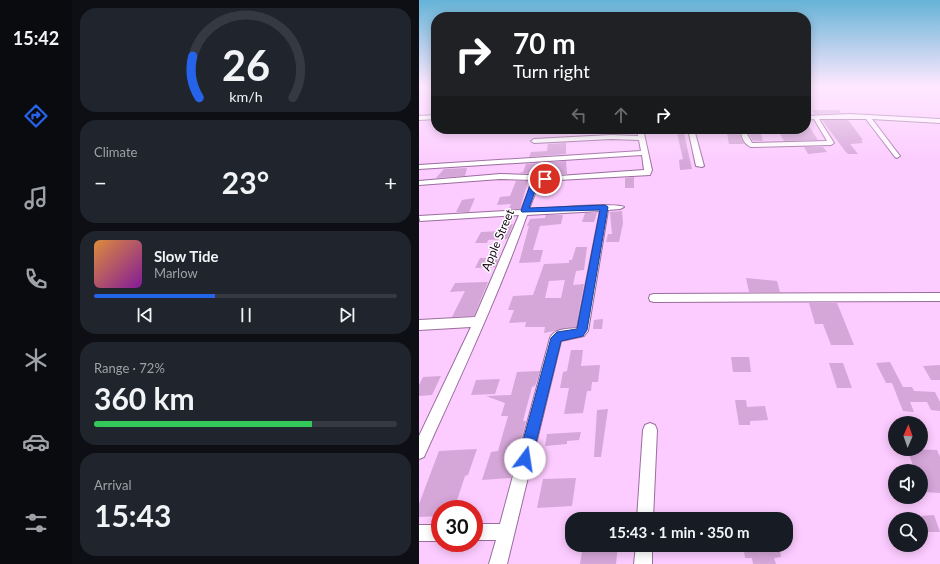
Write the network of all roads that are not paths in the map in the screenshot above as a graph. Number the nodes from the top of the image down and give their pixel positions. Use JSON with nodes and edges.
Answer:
{"nodes":[{"id":1,"x":431,"y":117,"type":"edge"},
{"id":2,"x":811,"y":117,"type":"edge"},
{"id":3,"x":815,"y":117,"type":"junction"},
{"id":4,"x":868,"y":117,"type":"junction"},
{"id":5,"x":419,"y":118,"type":"edge"},
{"id":6,"x":940,"y":121,"type":"edge"},
{"id":7,"x":634,"y":134,"type":"edge"},
{"id":8,"x":642,"y":134,"type":"edge"},
{"id":9,"x":692,"y":134,"type":"edge"},
{"id":10,"x":744,"y":134,"type":"edge"},
{"id":11,"x":534,"y":141,"type":"dead end"},
{"id":12,"x":645,"y":153,"type":"junction"},
{"id":13,"x":897,"y":156,"type":"dead end"},
{"id":14,"x":700,"y":166,"type":"dead end"},
{"id":15,"x":419,"y":167,"type":"edge"},
{"id":16,"x":538,"y":179,"type":"junction"},
{"id":17,"x":419,"y":184,"type":"edge"},
{"id":18,"x":605,"y":207,"type":"junction"},
{"id":19,"x":620,"y":207,"type":"dead end"},
{"id":20,"x":525,"y":211,"type":"junction"},
{"id":21,"x":420,"y":218,"type":"edge"},
{"id":22,"x":940,"y":297,"type":"edge"},
{"id":23,"x":654,"y":298,"type":"dead end"},
{"id":24,"x":478,"y":322,"type":"junction"},
{"id":25,"x":419,"y":325,"type":"edge"},
{"id":26,"x":650,"y":430,"type":"dead end"},
{"id":27,"x":419,"y":452,"type":"edge"},
{"id":28,"x":645,"y":512,"type":"edge"},
{"id":29,"x":483,"y":532,"type":"edge"},
{"id":30,"x":506,"y":532,"type":"junction"},
{"id":31,"x":419,"y":533,"type":"edge"},
{"id":32,"x":431,"y":533,"type":"edge"},
{"id":33,"x":644,"y":552,"type":"edge"},
{"id":34,"x":498,"y":564,"type":"edge"},
{"id":35,"x":643,"y":564,"type":"edge"}],
"edges":[{"from":1,"to":5,"type":"street"},
{"from":2,"to":3,"type":"street"},
{"from":3,"to":4,"type":"street"},
{"from":3,"to":10,"type":"street"},
{"from":4,"to":6,"type":"street"},
{"from":4,"to":13,"type":"street"},
{"from":7,"to":11,"type":"street"},
{"from":8,"to":12,"type":"street"},
{"from":9,"to":14,"type":"street"},
{"from":12,"to":15,"type":"street"},
{"from":12,"to":16,"type":"street"},
{"from":16,"to":17,"type":"street"},
{"from":16,"to":20,"type":"street","name":"Apple Street"},
{"from":18,"to":19,"type":"street"},
{"from":18,"to":20,"type":"street"},
{"from":18,"to":30,"type":"street"},
{"from":20,"to":21,"type":"street"},
{"from":20,"to":24,"type":"street","name":"Apple Street"},
{"from":22,"to":23,"type":"street"},
{"from":24,"to":25,"type":"street"},
{"from":24,"to":27,"type":"street","name":"Apple Street"},
{"from":26,"to":28,"type":"street"},
{"from":29,"to":30,"type":"street"},
{"from":30,"to":34,"type":"street"},
{"from":31,"to":32,"type":"street"},
{"from":33,"to":35,"type":"street"}]}
